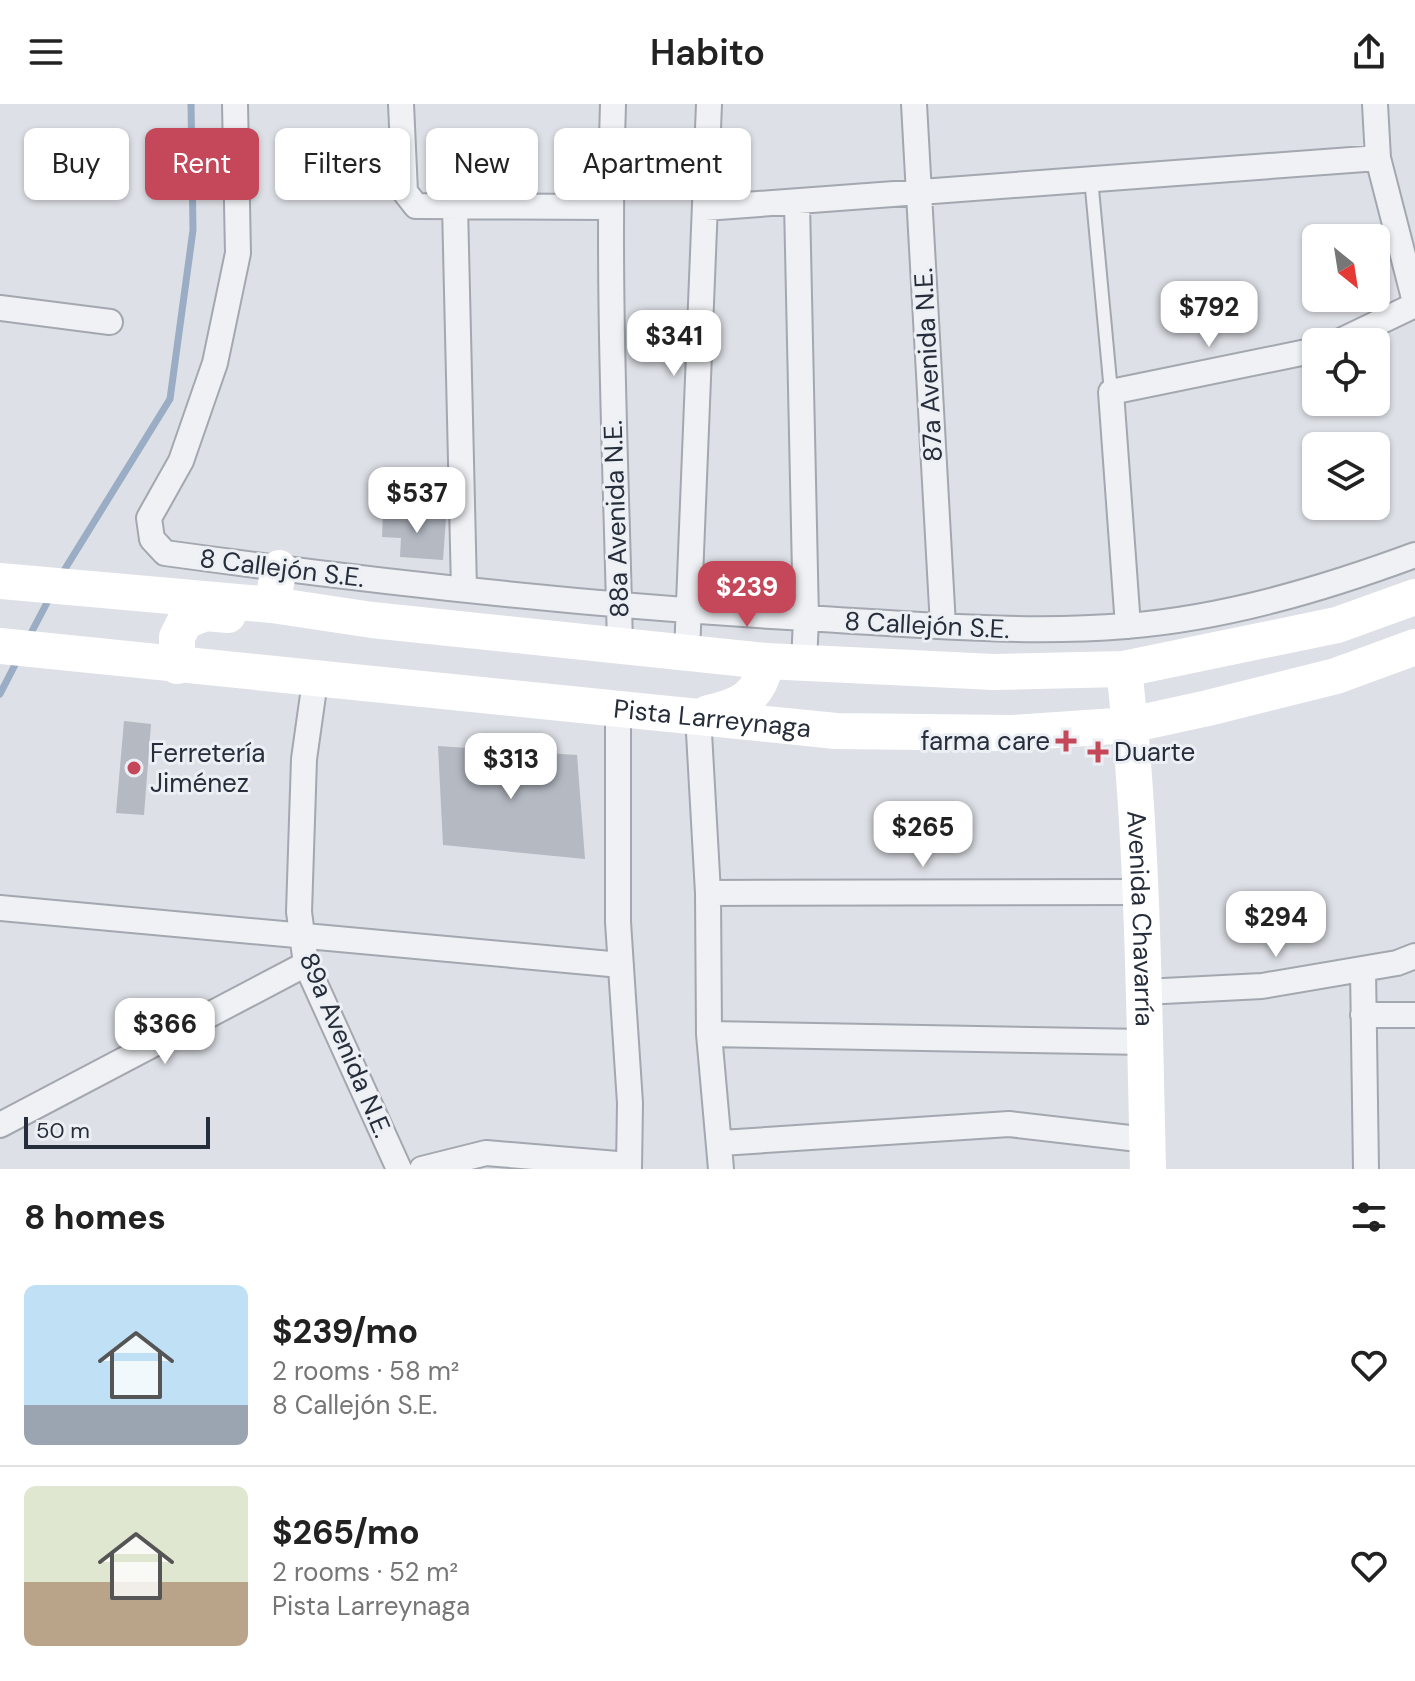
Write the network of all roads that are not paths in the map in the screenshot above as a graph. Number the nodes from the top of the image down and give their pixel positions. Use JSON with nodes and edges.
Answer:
{"nodes":[{"id":1,"x":235,"y":104,"type":"edge"},
{"id":2,"x":401,"y":104,"type":"edge"},
{"id":3,"x":613,"y":104,"type":"edge"},
{"id":4,"x":709,"y":104,"type":"edge"},
{"id":5,"x":914,"y":104,"type":"edge"},
{"id":6,"x":1375,"y":104,"type":"edge"},
{"id":7,"x":1378,"y":158,"type":"junction"},
{"id":8,"x":1091,"y":178,"type":"junction"},
{"id":9,"x":919,"y":195,"type":"junction"},
{"id":10,"x":797,"y":203,"type":"junction"},
{"id":11,"x":455,"y":206,"type":"junction"},
{"id":12,"x":609,"y":207,"type":"junction"},
{"id":13,"x":705,"y":208,"type":"junction"},
{"id":14,"x":1415,"y":303,"type":"edge"},
{"id":15,"x":0,"y":308,"type":"edge"},
{"id":16,"x":110,"y":322,"type":"dead end"},
{"id":17,"x":1366,"y":328,"type":"edge"},
{"id":18,"x":1302,"y":353,"type":"edge"},
{"id":19,"x":1111,"y":392,"type":"junction"},
{"id":20,"x":1415,"y":555,"type":"edge"},
{"id":21,"x":279,"y":568,"type":"junction"},
{"id":22,"x":0,"y":581,"type":"edge"},
{"id":23,"x":464,"y":589,"type":"junction"},
{"id":24,"x":1415,"y":597,"type":"edge"},
{"id":25,"x":272,"y":605,"type":"junction"},
{"id":26,"x":619,"y":606,"type":"junction"},
{"id":27,"x":688,"y":612,"type":"junction"},
{"id":28,"x":806,"y":619,"type":"junction"},
{"id":29,"x":372,"y":620,"type":"junction"},
{"id":30,"x":943,"y":626,"type":"junction"},
{"id":31,"x":1128,"y":626,"type":"junction"},
{"id":32,"x":0,"y":646,"type":"edge"},
{"id":33,"x":620,"y":646,"type":"junction"},
{"id":34,"x":1415,"y":647,"type":"edge"},
{"id":35,"x":687,"y":653,"type":"junction"},
{"id":36,"x":766,"y":661,"type":"junction"},
{"id":37,"x":804,"y":663,"type":"junction"},
{"id":38,"x":177,"y":666,"type":"junction"},
{"id":39,"x":1124,"y":669,"type":"junction"},
{"id":40,"x":315,"y":681,"type":"junction"},
{"id":41,"x":618,"y":706,"type":"junction"},
{"id":42,"x":698,"y":715,"type":"junction"},
{"id":43,"x":1130,"y":725,"type":"junction"},
{"id":44,"x":1139,"y":892,"type":"junction"},
{"id":45,"x":708,"y":893,"type":"junction"},
{"id":46,"x":0,"y":908,"type":"edge"},
{"id":47,"x":302,"y":937,"type":"junction"},
{"id":48,"x":1415,"y":956,"type":"edge"},
{"id":49,"x":306,"y":964,"type":"junction"},
{"id":50,"x":621,"y":965,"type":"junction"},
{"id":51,"x":1363,"y":969,"type":"junction"},
{"id":52,"x":1144,"y":992,"type":"junction"},
{"id":53,"x":1363,"y":1015,"type":"junction"},
{"id":54,"x":1415,"y":1015,"type":"edge"},
{"id":55,"x":709,"y":1034,"type":"junction"},
{"id":56,"x":1145,"y":1042,"type":"junction"},
{"id":57,"x":0,"y":1125,"type":"edge"},
{"id":58,"x":721,"y":1143,"type":"junction"},
{"id":59,"x":1147,"y":1155,"type":"edge"},
{"id":60,"x":629,"y":1167,"type":"edge"},
{"id":61,"x":399,"y":1169,"type":"edge"},
{"id":62,"x":422,"y":1169,"type":"edge"},
{"id":63,"x":721,"y":1169,"type":"edge"},
{"id":64,"x":1366,"y":1169,"type":"edge"}],
"edges":[{"from":1,"to":21,"type":"street","name":"8 Callejón S.E."},
{"from":2,"to":11,"type":"street"},
{"from":3,"to":12,"type":"street","name":"88a Avenida N.E."},
{"from":4,"to":13,"type":"street"},
{"from":5,"to":9,"type":"street","name":"87a Avenida N.E."},
{"from":6,"to":7,"type":"street"},
{"from":7,"to":8,"type":"street"},
{"from":7,"to":14,"type":"street"},
{"from":8,"to":9,"type":"street"},
{"from":8,"to":19,"type":"lane"},
{"from":9,"to":10,"type":"street"},
{"from":9,"to":30,"type":"street","name":"87a Avenida N.E."},
{"from":10,"to":13,"type":"street"},
{"from":10,"to":28,"type":"street"},
{"from":11,"to":12,"type":"street"},
{"from":11,"to":23,"type":"street"},
{"from":12,"to":26,"type":"street","name":"88a Avenida N.E."},
{"from":13,"to":27,"type":"street"},
{"from":14,"to":17,"type":"street"},
{"from":15,"to":16,"type":"street"},
{"from":18,"to":19,"type":"street"},
{"from":19,"to":31,"type":"street"},
{"from":20,"to":31,"type":"street","name":"8 Callejón S.E."},
{"from":21,"to":23,"type":"street","name":"8 Callejón S.E."},
{"from":21,"to":25,"type":"main road"},
{"from":22,"to":25,"type":"main road"},
{"from":23,"to":26,"type":"street","name":"8 Callejón S.E."},
{"from":24,"to":39,"type":"main road"},
{"from":25,"to":29,"type":"main road"},
{"from":26,"to":27,"type":"street","name":"8 Callejón S.E."},
{"from":26,"to":33,"type":"street","name":"88a Avenida N.E."},
{"from":27,"to":28,"type":"street","name":"8 Callejón S.E."},
{"from":27,"to":35,"type":"street"},
{"from":28,"to":30,"type":"street","name":"8 Callejón S.E."},
{"from":28,"to":37,"type":"street"},
{"from":29,"to":33,"type":"main road"},
{"from":29,"to":38,"type":"main road"},
{"from":30,"to":31,"type":"street","name":"8 Callejón S.E."},
{"from":32,"to":38,"type":"main road","name":"Pista Larreynaga"},
{"from":33,"to":35,"type":"main road"},
{"from":34,"to":43,"type":"main road","name":"Pista Larreynaga"},
{"from":35,"to":36,"type":"main road"},
{"from":36,"to":37,"type":"main road"},
{"from":36,"to":42,"type":"main road"},
{"from":37,"to":39,"type":"main road"},
{"from":38,"to":40,"type":"main road","name":"Pista Larreynaga"},
{"from":39,"to":43,"type":"main road","name":"Avenida Chavarría"},
{"from":40,"to":41,"type":"main road","name":"Pista Larreynaga"},
{"from":40,"to":47,"type":"street","name":"89a Avenida N.E."},
{"from":41,"to":42,"type":"main road","name":"Pista Larreynaga"},
{"from":41,"to":50,"type":"street"},
{"from":42,"to":43,"type":"main road","name":"Pista Larreynaga"},
{"from":42,"to":45,"type":"street"},
{"from":43,"to":44,"type":"main road","name":"Avenida Chavarría"},
{"from":44,"to":45,"type":"street"},
{"from":44,"to":52,"type":"main road","name":"Avenida Chavarría"},
{"from":45,"to":55,"type":"street"},
{"from":46,"to":47,"type":"street"},
{"from":47,"to":49,"type":"street","name":"89a Avenida N.E."},
{"from":47,"to":50,"type":"street"},
{"from":48,"to":51,"type":"street"},
{"from":49,"to":57,"type":"street"},
{"from":49,"to":61,"type":"street","name":"89a Avenida N.E."},
{"from":50,"to":60,"type":"street"},
{"from":51,"to":52,"type":"street"},
{"from":51,"to":53,"type":"street"},
{"from":52,"to":56,"type":"main road","name":"Avenida Chavarría"},
{"from":53,"to":54,"type":"street"},
{"from":53,"to":64,"type":"street"},
{"from":55,"to":56,"type":"street"},
{"from":55,"to":58,"type":"street"},
{"from":56,"to":59,"type":"main road","name":"Avenida Chavarría"},
{"from":58,"to":59,"type":"street"},
{"from":58,"to":63,"type":"street"},
{"from":60,"to":62,"type":"street"}]}
